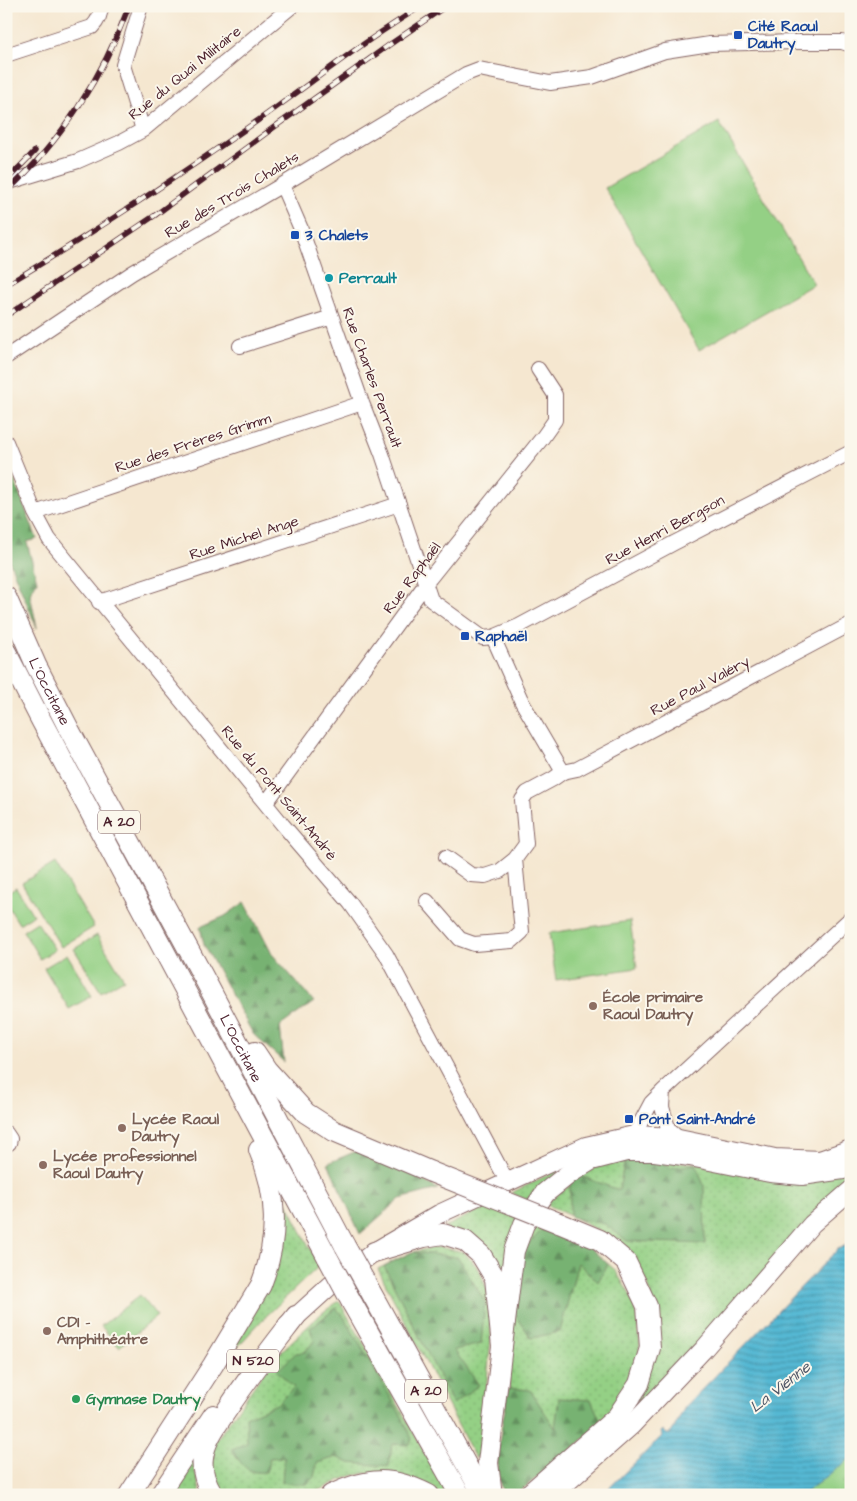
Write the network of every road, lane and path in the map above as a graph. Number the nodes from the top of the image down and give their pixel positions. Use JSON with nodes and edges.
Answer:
{"nodes":[{"id":1,"x":101,"y":6,"type":"edge"},
{"id":2,"x":140,"y":6,"type":"edge"},
{"id":3,"x":292,"y":6,"type":"edge"},
{"id":4,"x":851,"y":45,"type":"edge"},
{"id":5,"x":6,"y":55,"type":"edge"},
{"id":6,"x":143,"y":130,"type":"junction"},
{"id":7,"x":6,"y":183,"type":"edge"},
{"id":8,"x":282,"y":185,"type":"junction"},
{"id":9,"x":332,"y":317,"type":"junction"},
{"id":10,"x":240,"y":346,"type":"dead end"},
{"id":11,"x":6,"y":357,"type":"edge"},
{"id":12,"x":538,"y":369,"type":"dead end"},
{"id":13,"x":362,"y":404,"type":"junction"},
{"id":14,"x":6,"y":442,"type":"edge"},
{"id":15,"x":851,"y":452,"type":"edge"},
{"id":16,"x":399,"y":504,"type":"junction"},
{"id":17,"x":34,"y":513,"type":"junction"},
{"id":18,"x":426,"y":585,"type":"junction"},
{"id":19,"x":6,"y":597,"type":"edge"},
{"id":20,"x":99,"y":602,"type":"junction"},
{"id":21,"x":851,"y":624,"type":"edge"},
{"id":22,"x":493,"y":637,"type":"junction"},
{"id":23,"x":6,"y":652,"type":"edge"},
{"id":24,"x":563,"y":772,"type":"junction"},
{"id":25,"x":266,"y":803,"type":"junction"},
{"id":26,"x":446,"y":858,"type":"dead end"},
{"id":27,"x":515,"y":859,"type":"junction"},
{"id":28,"x":427,"y":901,"type":"dead end"},
{"id":29,"x":851,"y":918,"type":"edge"},
{"id":30,"x":204,"y":978,"type":"junction"},
{"id":31,"x":217,"y":1051,"type":"junction"},
{"id":32,"x":663,"y":1091,"type":"junction"},
{"id":33,"x":6,"y":1132,"type":"edge"},
{"id":34,"x":634,"y":1135,"type":"junction"},
{"id":35,"x":681,"y":1139,"type":"junction"},
{"id":36,"x":6,"y":1145,"type":"edge"},
{"id":37,"x":851,"y":1149,"type":"edge"},
{"id":38,"x":851,"y":1165,"type":"edge"},
{"id":39,"x":507,"y":1181,"type":"junction"},
{"id":40,"x":851,"y":1190,"type":"edge"},
{"id":41,"x":374,"y":1252,"type":"junction"},
{"id":42,"x":296,"y":1316,"type":"junction"},
{"id":43,"x":502,"y":1346,"type":"junction"},
{"id":44,"x":489,"y":1494,"type":"edge"},
{"id":45,"x":129,"y":1495,"type":"edge"},
{"id":46,"x":159,"y":1495,"type":"edge"},
{"id":47,"x":213,"y":1495,"type":"edge"},
{"id":48,"x":330,"y":1495,"type":"edge"},
{"id":49,"x":429,"y":1495,"type":"edge"},
{"id":50,"x":460,"y":1495,"type":"edge"},
{"id":51,"x":528,"y":1495,"type":"edge"},
{"id":52,"x":553,"y":1495,"type":"edge"}],
"edges":[{"from":1,"to":5,"type":"street"},
{"from":2,"to":6,"type":"street"},
{"from":3,"to":6,"type":"street","name":"Rue du Quai Militaire"},
{"from":4,"to":8,"type":"street","name":"Rue des Trois Chalets"},
{"from":6,"to":7,"type":"street","name":"Rue du Quai Militaire"},
{"from":8,"to":9,"type":"street","name":"Rue Charles Perrault"},
{"from":8,"to":11,"type":"street","name":"Rue des Trois Chalets"},
{"from":9,"to":10,"type":"street"},
{"from":9,"to":13,"type":"street","name":"Rue Charles Perrault"},
{"from":12,"to":18,"type":"street","name":"Rue Raphaël"},
{"from":13,"to":16,"type":"street","name":"Rue Charles Perrault"},
{"from":13,"to":17,"type":"street","name":"Rue des Frères Grimm"},
{"from":14,"to":17,"type":"street","name":"Rue du Pont Saint-André"},
{"from":15,"to":22,"type":"street","name":"Rue Henri Bergson"},
{"from":16,"to":18,"type":"street","name":"Rue Charles Perrault"},
{"from":16,"to":20,"type":"street","name":"Rue Michel Ange"},
{"from":17,"to":20,"type":"street","name":"Rue du Pont Saint-André"},
{"from":18,"to":22,"type":"street"},
{"from":18,"to":25,"type":"street","name":"Rue Raphaël"},
{"from":19,"to":30,"type":"highway","name":"L'Occitane","number":"A 20"},
{"from":20,"to":25,"type":"street","name":"Rue du Pont Saint-André"},
{"from":21,"to":24,"type":"street","name":"Rue Paul Valéry"},
{"from":22,"to":24,"type":"street"},
{"from":23,"to":31,"type":"highway","name":"L'Occitane","number":"A 20"},
{"from":24,"to":27,"type":"street","name":"Rue Paul Valéry"},
{"from":25,"to":39,"type":"street","name":"Rue du Pont Saint-André"},
{"from":26,"to":27,"type":"street"},
{"from":27,"to":28,"type":"street"},
{"from":29,"to":32,"type":"street"},
{"from":30,"to":44,"type":"highway","name":"L'Occitane","number":"A 20","bridge":true},
{"from":30,"to":51,"type":"highway","bridge":true},
{"from":31,"to":45,"type":"highway"},
{"from":31,"to":50,"type":"highway","name":"L'Occitane","number":"A 20","bridge":true},
{"from":32,"to":34,"type":"street"},
{"from":32,"to":35,"type":"street"},
{"from":33,"to":36,"type":"street"},
{"from":34,"to":35,"type":"main road"},
{"from":34,"to":39,"type":"main road"},
{"from":35,"to":37,"type":"main road"},
{"from":38,"to":43,"type":"highway"},
{"from":39,"to":41,"type":"main road"},
{"from":40,"to":52,"type":"main road"},
{"from":41,"to":42,"type":"main road","number":"N 520"},
{"from":41,"to":43,"type":"highway"},
{"from":42,"to":46,"type":"main road","number":"N 520"},
{"from":42,"to":47,"type":"highway"},
{"from":43,"to":44,"type":"highway"},
{"from":48,"to":49,"type":"highway"}]}
